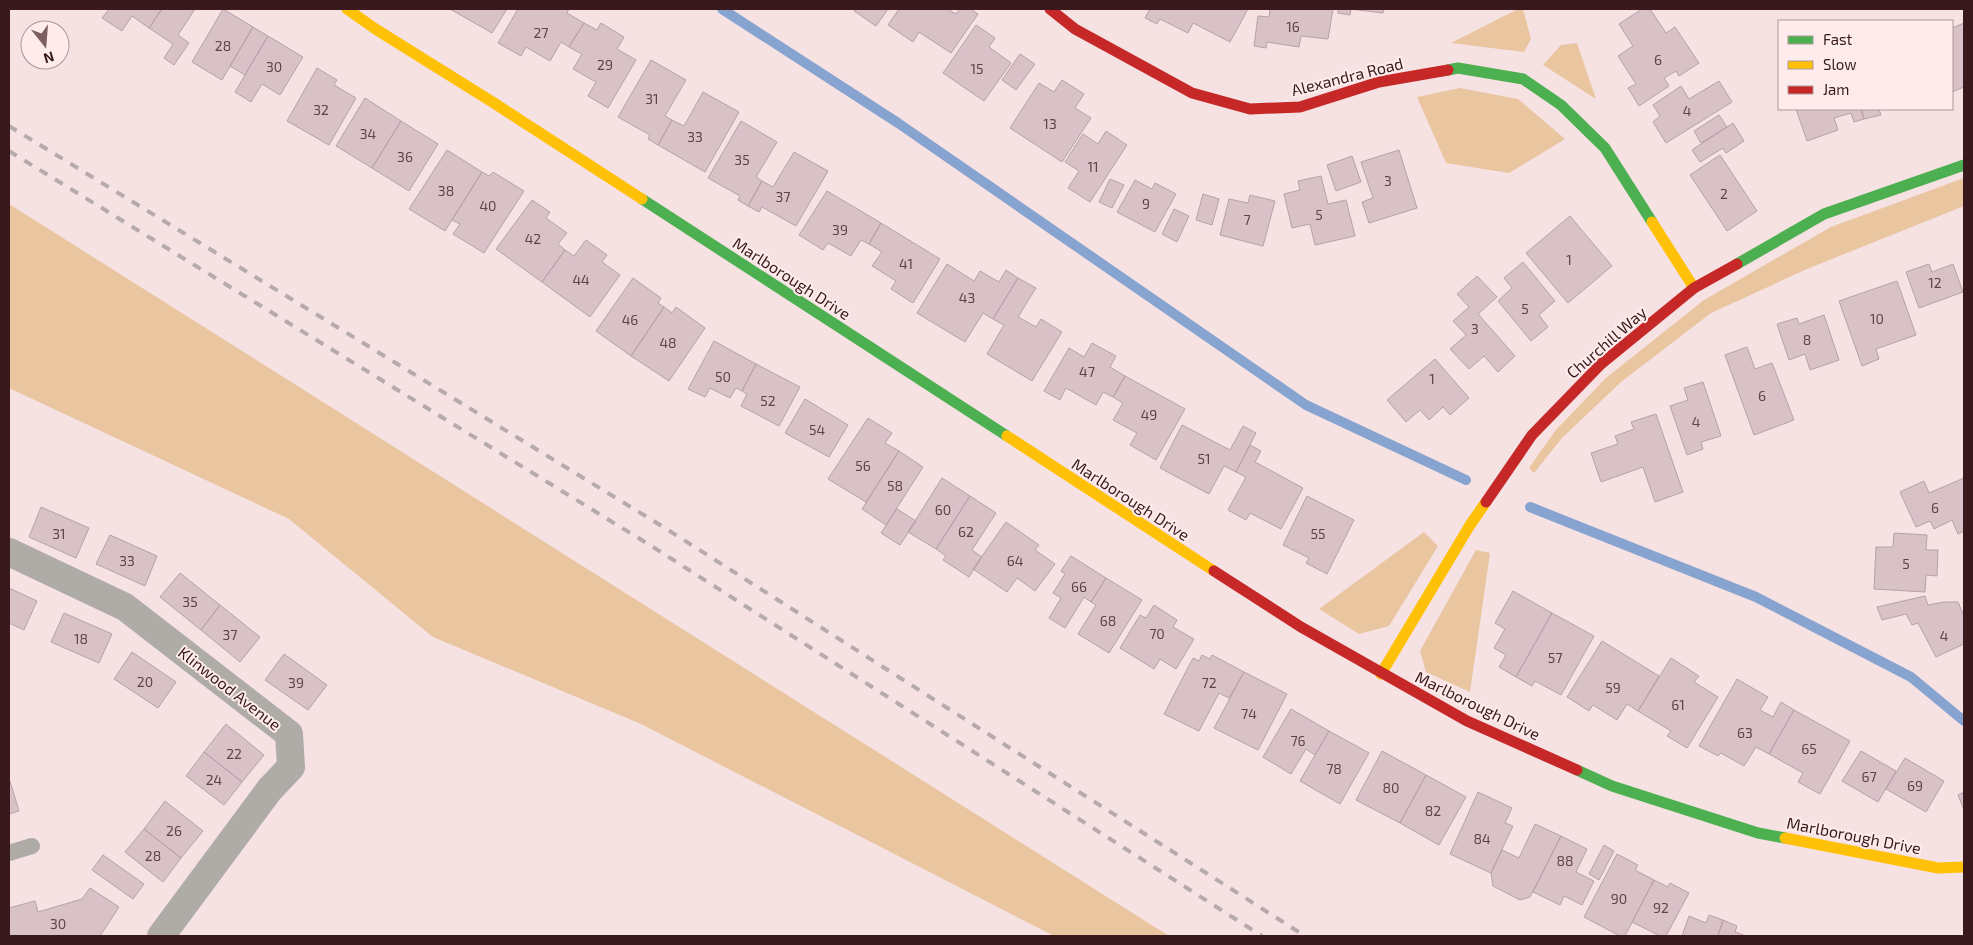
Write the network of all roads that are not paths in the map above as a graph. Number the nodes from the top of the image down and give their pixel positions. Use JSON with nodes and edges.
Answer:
{"nodes":[{"id":1,"x":347,"y":9,"type":"edge"},
{"id":2,"x":1050,"y":9,"type":"edge"},
{"id":3,"x":1964,"y":165,"type":"edge"},
{"id":4,"x":1694,"y":288,"type":"junction"},
{"id":5,"x":9,"y":552,"type":"edge"},
{"id":6,"x":1381,"y":674,"type":"junction"},
{"id":7,"x":32,"y":846,"type":"dead end"},
{"id":8,"x":9,"y":853,"type":"edge"},
{"id":9,"x":1964,"y":867,"type":"edge"},
{"id":10,"x":161,"y":936,"type":"edge"}],
"edges":[{"from":1,"to":6,"type":"street","name":"Marlborough Drive"},
{"from":2,"to":4,"type":"street","name":"Alexandra Road"},
{"from":3,"to":4,"type":"street","name":"Churchill Way"},
{"from":4,"to":6,"type":"street","name":"Churchill Way"},
{"from":5,"to":10,"type":"street","name":"Klinwood Avenue"},
{"from":6,"to":9,"type":"street","name":"Marlborough Drive"},
{"from":7,"to":8,"type":"lane"}]}
